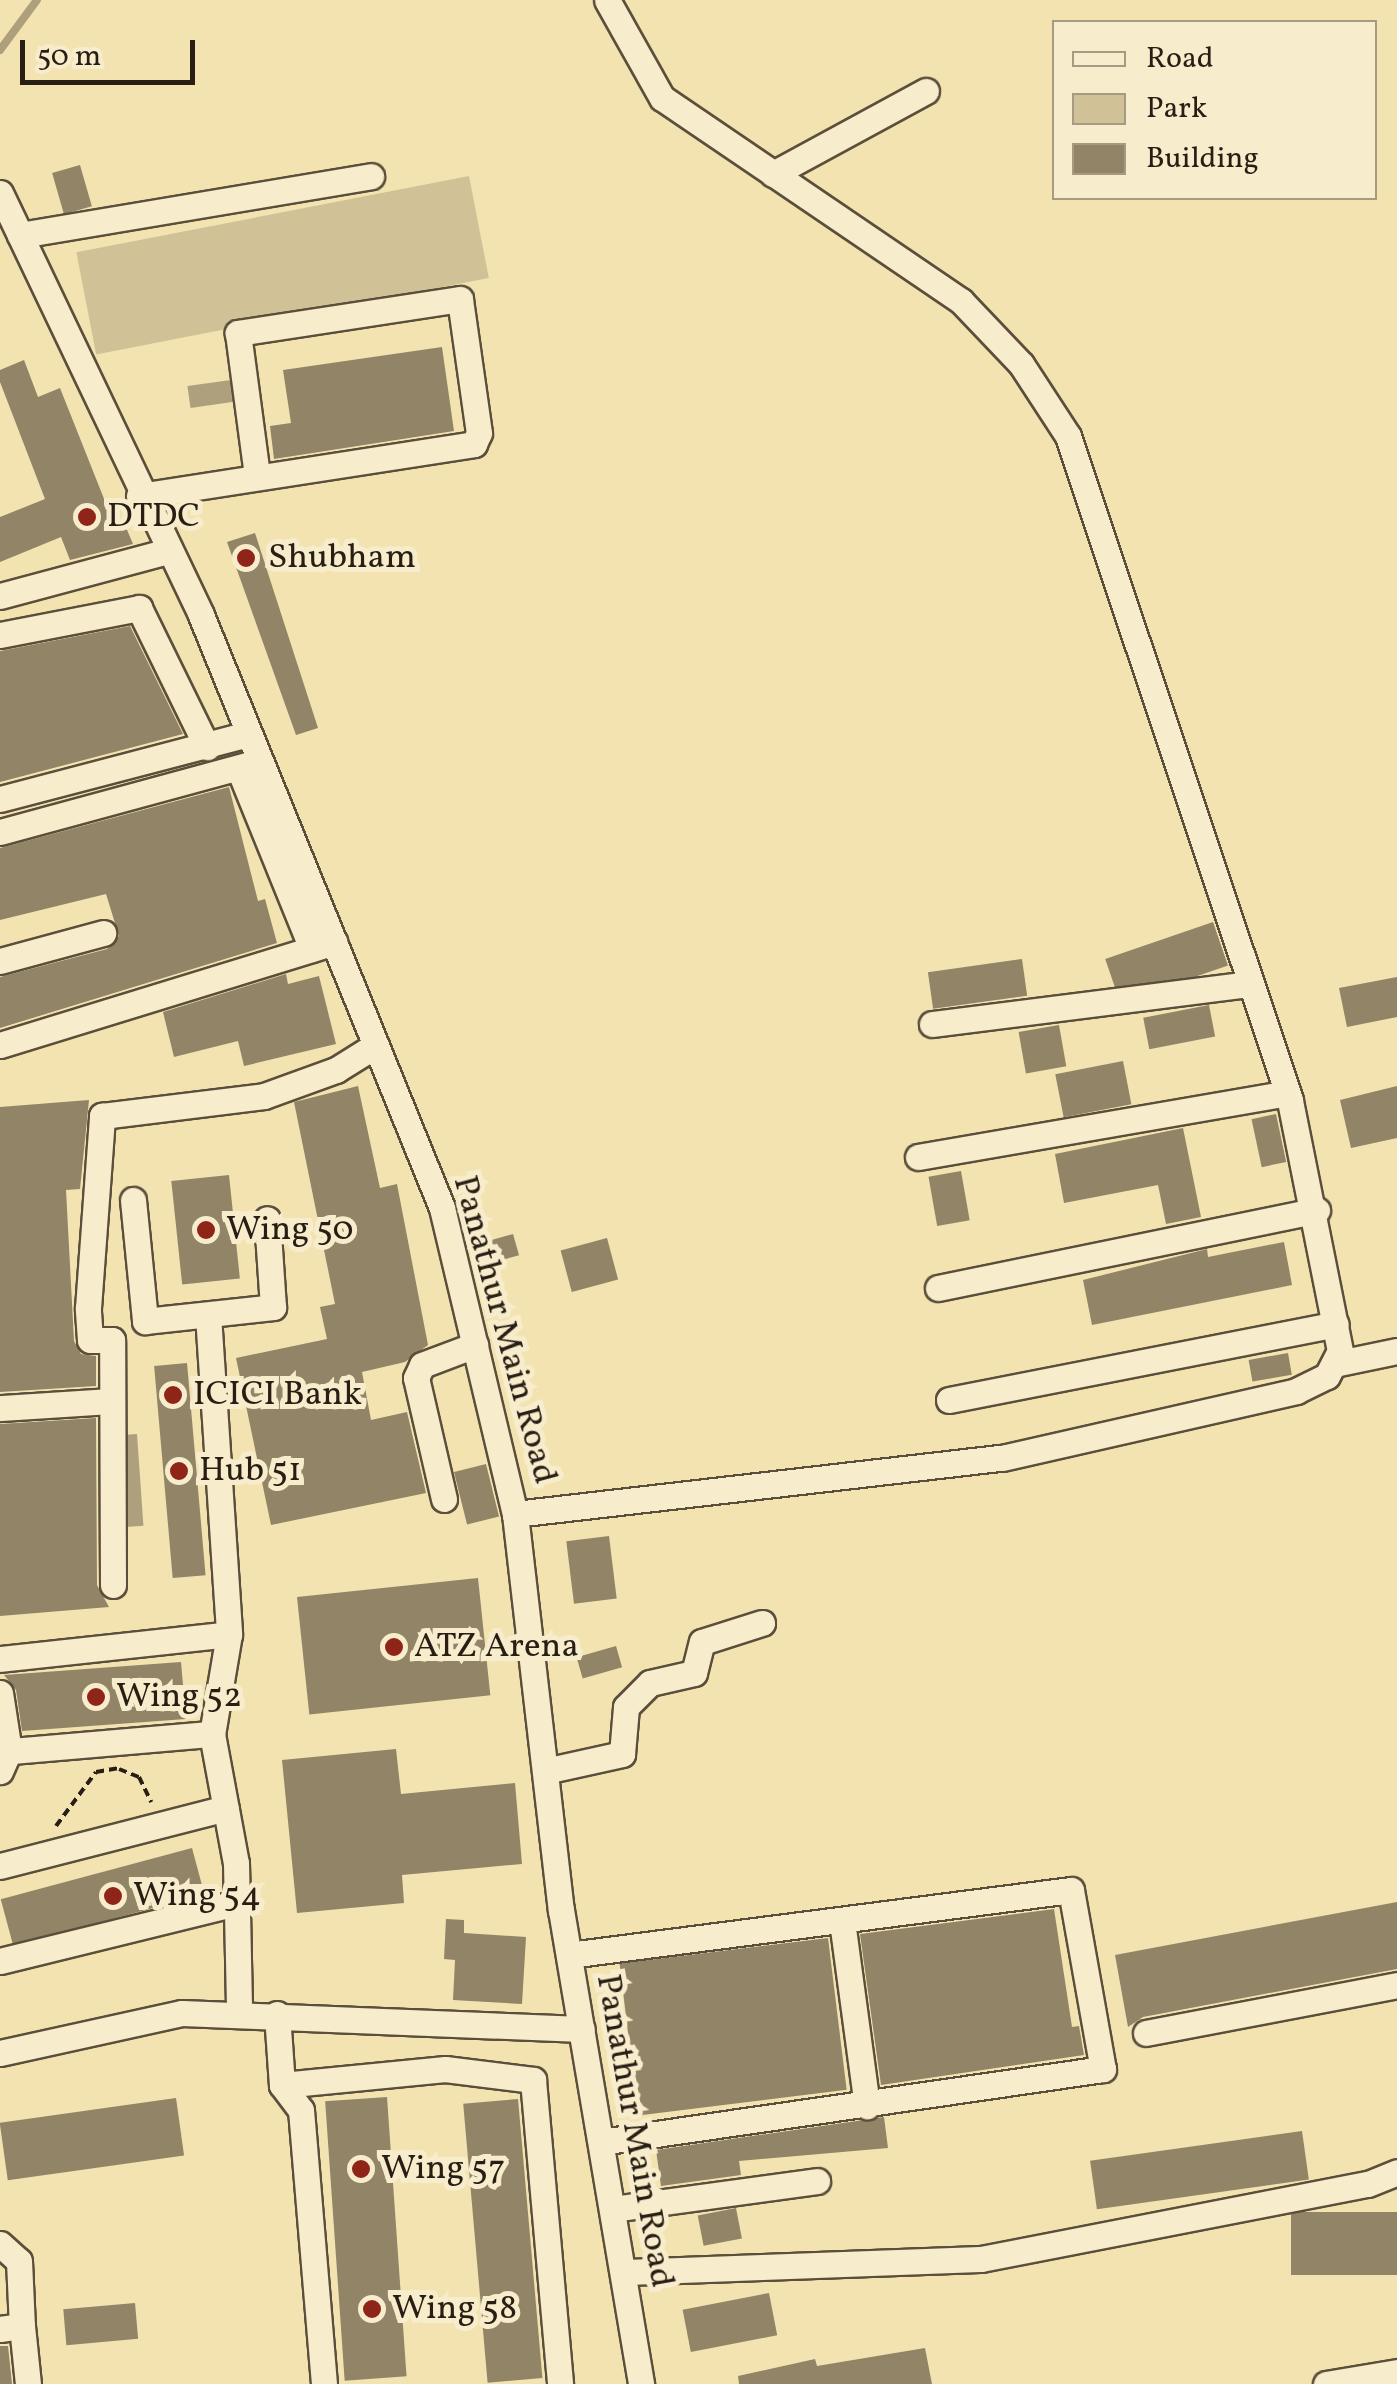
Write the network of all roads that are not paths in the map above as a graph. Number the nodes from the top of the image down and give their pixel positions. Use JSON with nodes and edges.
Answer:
{"nodes":[{"id":1,"x":607,"y":0,"type":"edge"},
{"id":2,"x":926,"y":91,"type":"dead end"},
{"id":3,"x":773,"y":174,"type":"junction"},
{"id":4,"x":371,"y":176,"type":"dead end"},
{"id":5,"x":0,"y":193,"type":"edge"},
{"id":6,"x":20,"y":235,"type":"junction"},
{"id":7,"x":256,"y":475,"type":"junction"},
{"id":8,"x":140,"y":496,"type":"junction"},
{"id":9,"x":168,"y":551,"type":"junction"},
{"id":10,"x":0,"y":596,"type":"edge"},
{"id":11,"x":0,"y":635,"type":"edge"},
{"id":12,"x":247,"y":734,"type":"junction"},
{"id":13,"x":207,"y":747,"type":"junction"},
{"id":14,"x":248,"y":765,"type":"junction"},
{"id":15,"x":0,"y":799,"type":"edge"},
{"id":16,"x":0,"y":832,"type":"edge"},
{"id":17,"x":103,"y":933,"type":"dead end"},
{"id":18,"x":323,"y":946,"type":"junction"},
{"id":19,"x":0,"y":961,"type":"edge"},
{"id":20,"x":1249,"y":984,"type":"junction"},
{"id":21,"x":932,"y":1024,"type":"dead end"},
{"id":22,"x":0,"y":1045,"type":"edge"},
{"id":23,"x":376,"y":1045,"type":"junction"},
{"id":24,"x":1287,"y":1092,"type":"junction"},
{"id":25,"x":918,"y":1157,"type":"dead end"},
{"id":26,"x":133,"y":1200,"type":"dead end"},
{"id":27,"x":1317,"y":1210,"type":"junction"},
{"id":28,"x":267,"y":1219,"type":"dead end"},
{"id":29,"x":938,"y":1288,"type":"dead end"},
{"id":30,"x":208,"y":1315,"type":"junction"},
{"id":31,"x":1336,"y":1324,"type":"junction"},
{"id":32,"x":475,"y":1345,"type":"junction"},
{"id":33,"x":1397,"y":1351,"type":"edge"},
{"id":34,"x":1339,"y":1363,"type":"junction"},
{"id":35,"x":949,"y":1400,"type":"dead end"},
{"id":36,"x":110,"y":1401,"type":"junction"},
{"id":37,"x":0,"y":1408,"type":"edge"},
{"id":38,"x":444,"y":1499,"type":"dead end"},
{"id":39,"x":515,"y":1514,"type":"junction"},
{"id":40,"x":113,"y":1585,"type":"dead end"},
{"id":41,"x":762,"y":1623,"type":"dead end"},
{"id":42,"x":228,"y":1634,"type":"junction"},
{"id":43,"x":0,"y":1659,"type":"edge"},
{"id":44,"x":0,"y":1692,"type":"edge"},
{"id":45,"x":212,"y":1734,"type":"junction"},
{"id":46,"x":3,"y":1758,"type":"edge"},
{"id":47,"x":545,"y":1771,"type":"junction"},
{"id":48,"x":226,"y":1808,"type":"junction"},
{"id":49,"x":0,"y":1866,"type":"edge"},
{"id":50,"x":240,"y":1902,"type":"junction"},
{"id":51,"x":842,"y":1922,"type":"junction"},
{"id":52,"x":569,"y":1955,"type":"junction"},
{"id":53,"x":0,"y":1961,"type":"edge"},
{"id":54,"x":1397,"y":1986,"type":"edge"},
{"id":55,"x":239,"y":2012,"type":"junction"},
{"id":56,"x":277,"y":2014,"type":"junction"},
{"id":57,"x":582,"y":2029,"type":"junction"},
{"id":58,"x":1146,"y":2033,"type":"dead end"},
{"id":59,"x":0,"y":2053,"type":"edge"},
{"id":60,"x":282,"y":2085,"type":"junction"},
{"id":61,"x":866,"y":2106,"type":"junction"},
{"id":62,"x":601,"y":2142,"type":"junction"},
{"id":63,"x":1397,"y":2172,"type":"edge"},
{"id":64,"x":817,"y":2181,"type":"dead end"},
{"id":65,"x":614,"y":2210,"type":"junction"},
{"id":66,"x":0,"y":2244,"type":"edge"},
{"id":67,"x":625,"y":2272,"type":"junction"},
{"id":68,"x":11,"y":2328,"type":"edge"},
{"id":69,"x":1397,"y":2372,"type":"edge"},
{"id":70,"x":28,"y":2384,"type":"edge"},
{"id":71,"x":324,"y":2384,"type":"edge"},
{"id":72,"x":560,"y":2384,"type":"edge"},
{"id":73,"x":641,"y":2384,"type":"edge"},
{"id":74,"x":1326,"y":2384,"type":"edge"}],
"edges":[{"from":1,"to":3,"type":"street"},
{"from":2,"to":3,"type":"street"},
{"from":3,"to":20,"type":"street"},
{"from":4,"to":6,"type":"street"},
{"from":5,"to":6,"type":"street","name":"Panathur Main Road"},
{"from":6,"to":8,"type":"street","name":"Panathur Main Road"},
{"from":7,"to":7,"type":"street"},
{"from":7,"to":8,"type":"street"},
{"from":8,"to":9,"type":"street","name":"Panathur Main Road"},
{"from":9,"to":10,"type":"street"},
{"from":9,"to":12,"type":"street","name":"Panathur Main Road"},
{"from":11,"to":13,"type":"street"},
{"from":12,"to":13,"type":"street"},
{"from":12,"to":14,"type":"street","name":"Panathur Main Road"},
{"from":13,"to":15,"type":"street"},
{"from":14,"to":16,"type":"street"},
{"from":14,"to":18,"type":"street","name":"Panathur Main Road"},
{"from":17,"to":19,"type":"street"},
{"from":18,"to":22,"type":"street"},
{"from":18,"to":23,"type":"street","name":"Panathur Main Road"},
{"from":20,"to":21,"type":"street"},
{"from":20,"to":24,"type":"street"},
{"from":23,"to":32,"type":"street","name":"Panathur Main Road"},
{"from":23,"to":36,"type":"street"},
{"from":24,"to":25,"type":"street"},
{"from":24,"to":27,"type":"street"},
{"from":26,"to":30,"type":"street"},
{"from":27,"to":29,"type":"street"},
{"from":27,"to":31,"type":"street"},
{"from":28,"to":30,"type":"street"},
{"from":30,"to":42,"type":"street"},
{"from":31,"to":34,"type":"street"},
{"from":31,"to":35,"type":"street"},
{"from":32,"to":38,"type":"street"},
{"from":32,"to":39,"type":"street","name":"Panathur Main Road"},
{"from":33,"to":34,"type":"street"},
{"from":34,"to":39,"type":"street"},
{"from":36,"to":37,"type":"street"},
{"from":36,"to":40,"type":"street"},
{"from":39,"to":47,"type":"street","name":"Panathur Main Road"},
{"from":41,"to":47,"type":"street"},
{"from":42,"to":43,"type":"street"},
{"from":42,"to":45,"type":"street"},
{"from":44,"to":46,"type":"street"},
{"from":45,"to":46,"type":"street"},
{"from":45,"to":48,"type":"street"},
{"from":47,"to":52,"type":"street","name":"Panathur Main Road"},
{"from":48,"to":49,"type":"street"},
{"from":48,"to":50,"type":"street"},
{"from":50,"to":53,"type":"street"},
{"from":50,"to":55,"type":"street"},
{"from":51,"to":52,"type":"street"},
{"from":51,"to":61,"type":"street"},
{"from":51,"to":61,"type":"street"},
{"from":52,"to":57,"type":"street","name":"Panathur Main Road"},
{"from":54,"to":58,"type":"street"},
{"from":55,"to":56,"type":"street"},
{"from":55,"to":59,"type":"street"},
{"from":56,"to":57,"type":"street"},
{"from":56,"to":60,"type":"street"},
{"from":57,"to":62,"type":"street","name":"Panathur Main Road"},
{"from":60,"to":71,"type":"street"},
{"from":60,"to":72,"type":"street"},
{"from":61,"to":62,"type":"street"},
{"from":62,"to":65,"type":"street","name":"Panathur Main Road"},
{"from":63,"to":67,"type":"street"},
{"from":64,"to":65,"type":"street"},
{"from":65,"to":67,"type":"street","name":"Panathur Main Road"},
{"from":66,"to":68,"type":"street"},
{"from":67,"to":73,"type":"street","name":"Panathur Main Road"},
{"from":68,"to":70,"type":"street"},
{"from":69,"to":74,"type":"street"}]}
